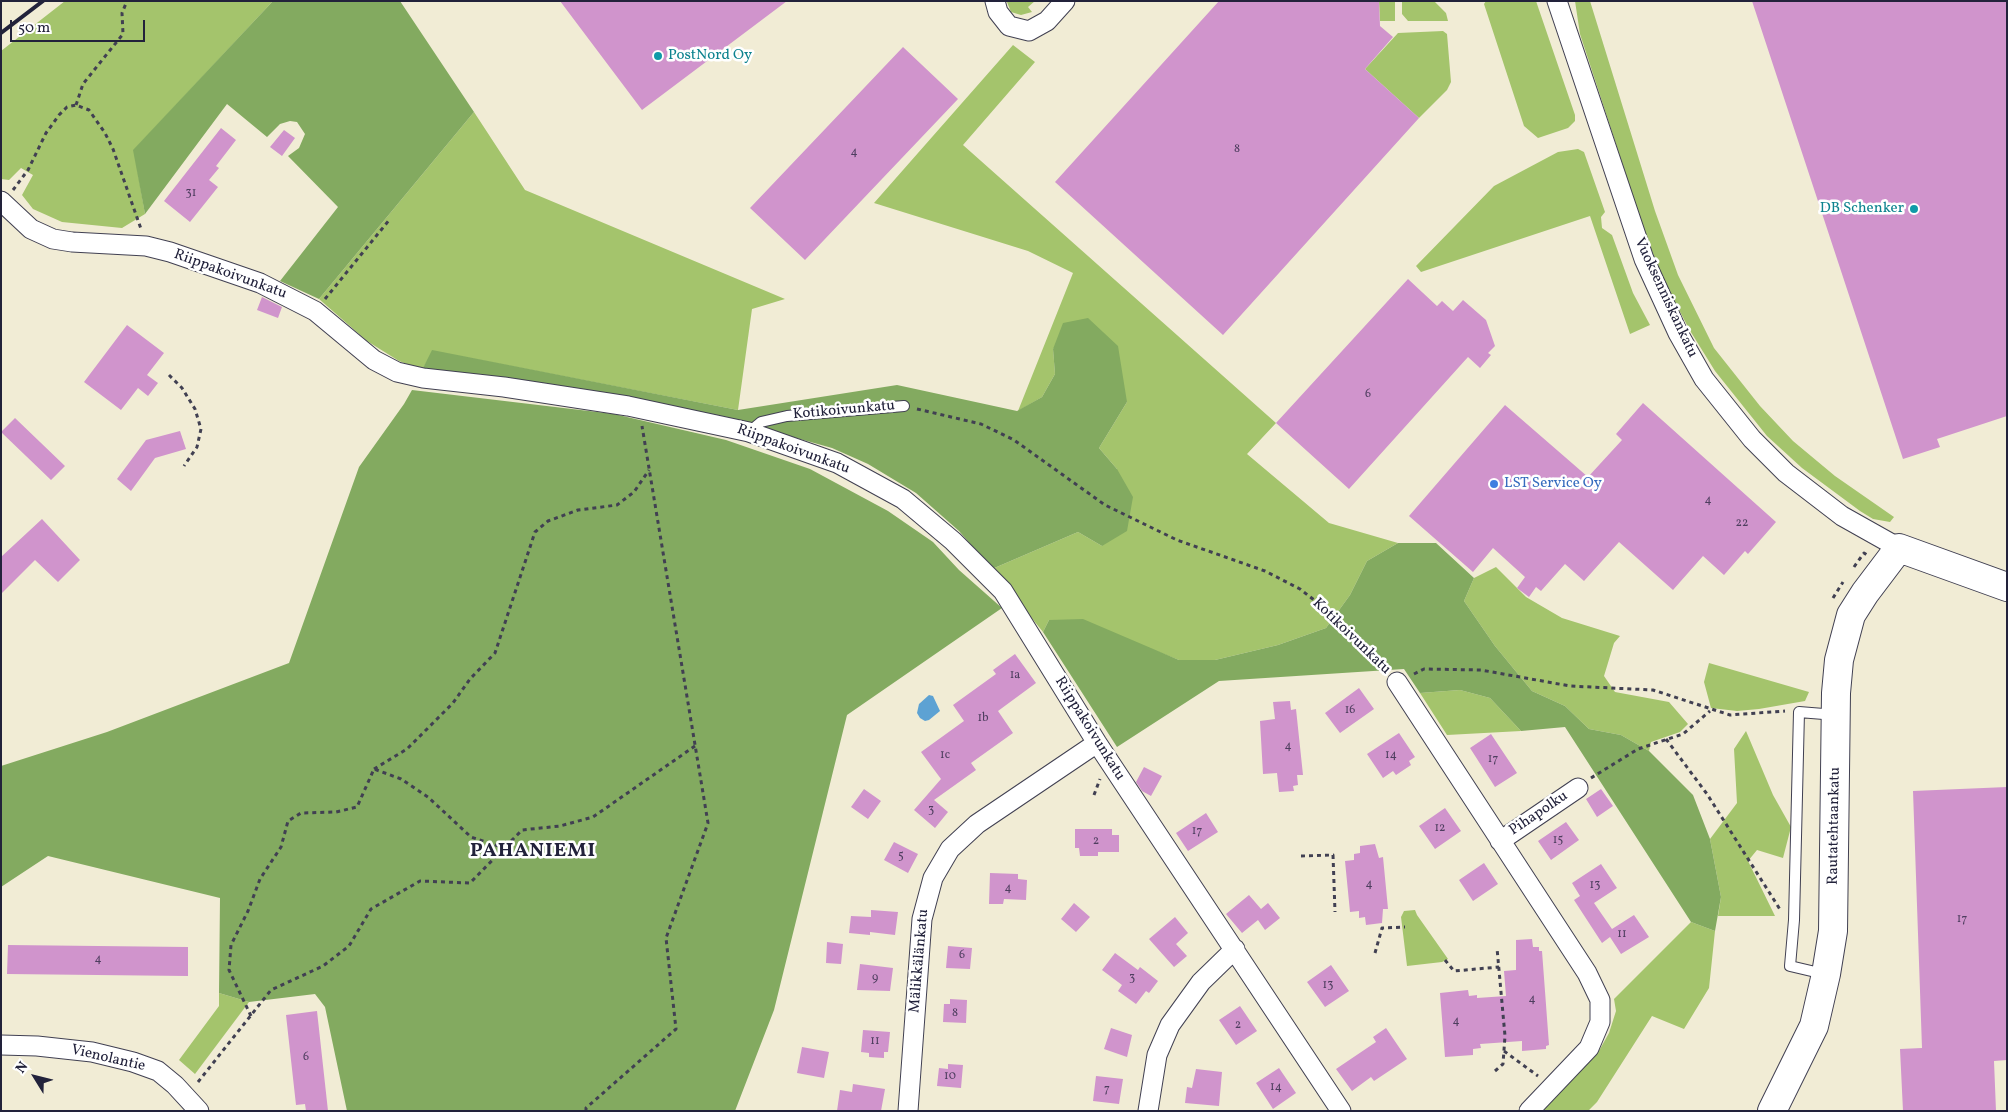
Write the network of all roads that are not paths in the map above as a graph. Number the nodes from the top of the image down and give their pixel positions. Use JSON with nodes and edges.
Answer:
{"nodes":[{"id":1,"x":995,"y":1,"type":"edge"},
{"id":2,"x":1065,"y":1,"type":"edge"},
{"id":3,"x":1557,"y":1,"type":"edge"},
{"id":4,"x":4,"y":199,"type":"edge"},
{"id":5,"x":904,"y":406,"type":"road end"},
{"id":6,"x":749,"y":432,"type":"junction"},
{"id":7,"x":1899,"y":548,"type":"junction"},
{"id":8,"x":2007,"y":587,"type":"edge"},
{"id":9,"x":1397,"y":682,"type":"road end"},
{"id":10,"x":1836,"y":715,"type":"junction"},
{"id":11,"x":1097,"y":743,"type":"junction"},
{"id":12,"x":1578,"y":788,"type":"road end"},
{"id":13,"x":1500,"y":841,"type":"junction"},
{"id":14,"x":1235,"y":949,"type":"junction"},
{"id":15,"x":1826,"y":974,"type":"junction"},
{"id":16,"x":1,"y":1045,"type":"edge"},
{"id":17,"x":199,"y":1111,"type":"edge"},
{"id":18,"x":908,"y":1111,"type":"edge"},
{"id":19,"x":1148,"y":1111,"type":"edge"},
{"id":20,"x":1341,"y":1111,"type":"edge"},
{"id":21,"x":1529,"y":1111,"type":"edge"},
{"id":22,"x":1772,"y":1111,"type":"edge"}],
"edges":[{"from":1,"to":2,"type":"street"},
{"from":3,"to":7,"type":"street","name":"Vuoksenniskankatu"},
{"from":4,"to":6,"type":"street","name":"Riippakoivunkatu"},
{"from":5,"to":6,"type":"lane","name":"Kotikoivunkatu"},
{"from":6,"to":11,"type":"street","name":"Riippakoivunkatu"},
{"from":7,"to":8,"type":"street","name":"Vuoksenniskankatu"},
{"from":7,"to":10,"type":"street","name":"Rautatehtaankatu"},
{"from":9,"to":13,"type":"street","name":"Kotikoivunkatu"},
{"from":10,"to":15,"type":"street","name":"Rautatehtaankatu"},
{"from":10,"to":15,"type":"lane"},
{"from":11,"to":14,"type":"street","name":"Riippakoivunkatu"},
{"from":11,"to":18,"type":"street","name":"Mälikkälänkatu"},
{"from":12,"to":13,"type":"street","name":"Pihapolku"},
{"from":13,"to":21,"type":"street","name":"Kotikoivunkatu"},
{"from":14,"to":19,"type":"street"},
{"from":14,"to":20,"type":"street","name":"Riippakoivunkatu"},
{"from":15,"to":22,"type":"street","name":"Rautatehtaankatu"},
{"from":16,"to":17,"type":"street","name":"Vienolantie"}]}
